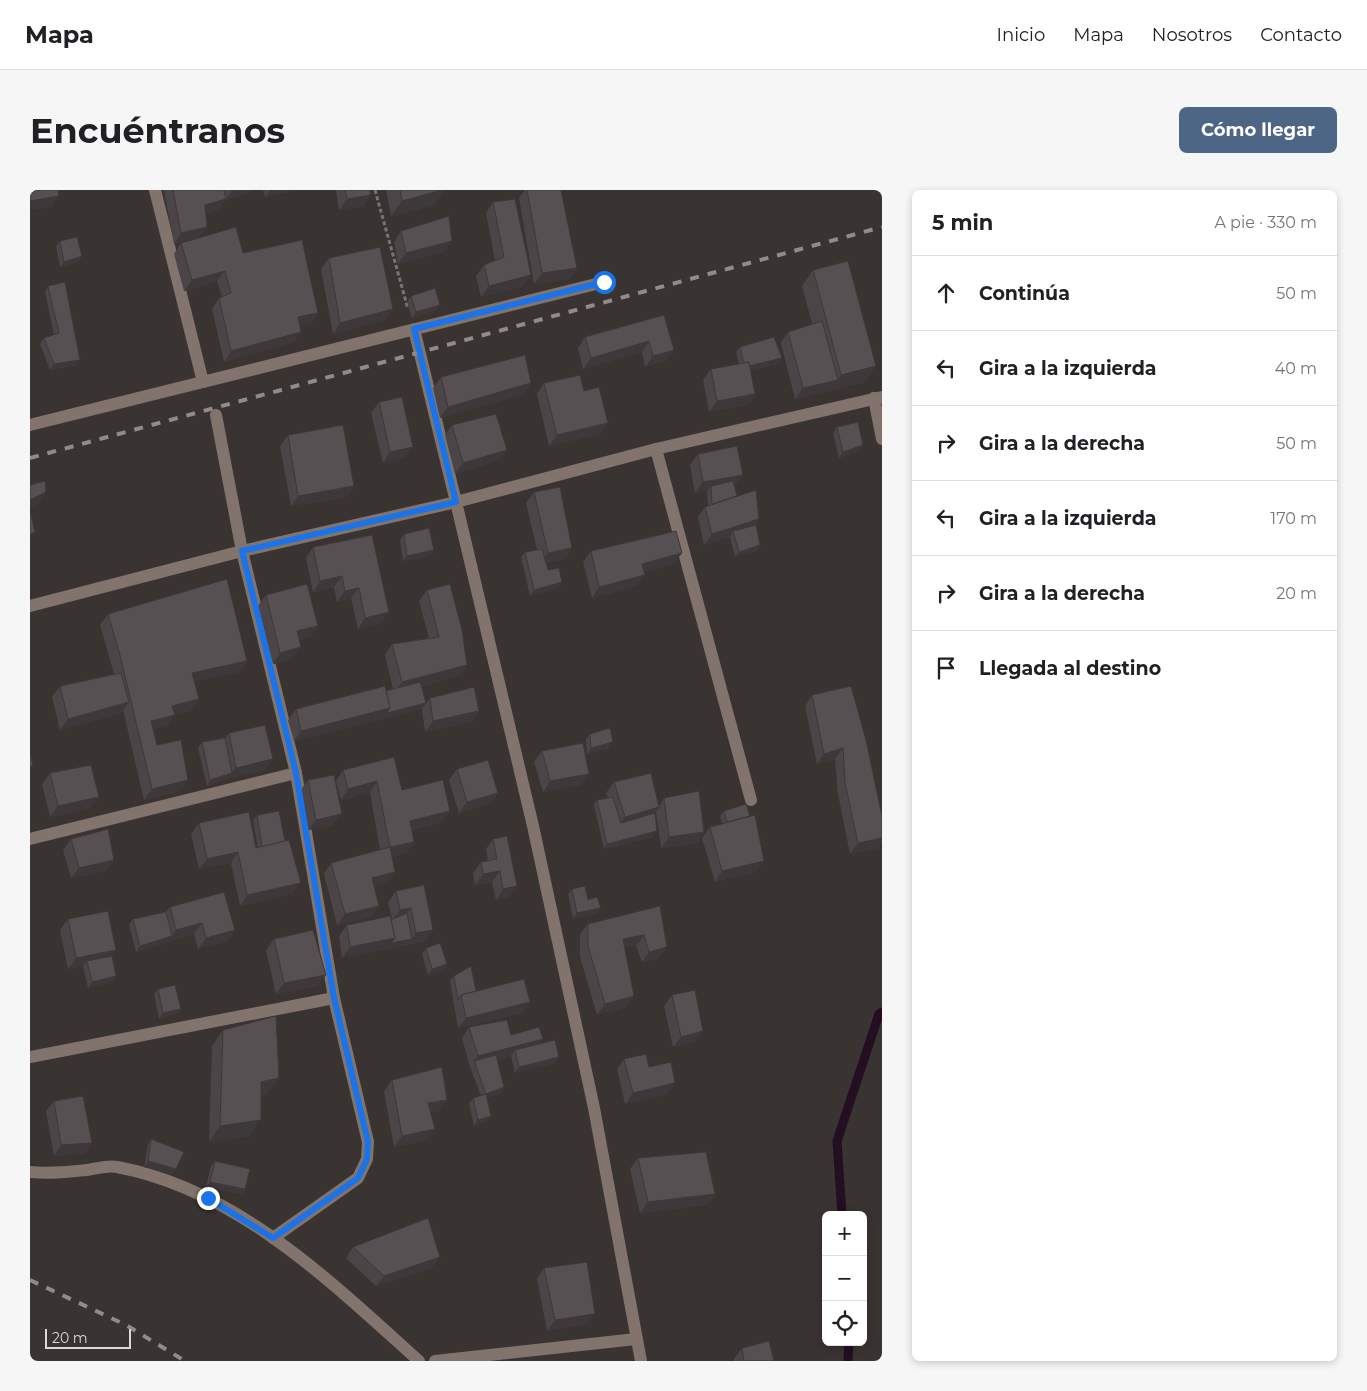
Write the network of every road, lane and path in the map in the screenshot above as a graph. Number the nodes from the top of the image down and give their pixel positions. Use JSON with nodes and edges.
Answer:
{"nodes":[{"id":1,"x":155,"y":190,"type":"edge"},
{"id":2,"x":375,"y":190,"type":"edge"},
{"id":3,"x":604,"y":282,"type":"dead end"},
{"id":4,"x":414,"y":329,"type":"junction"},
{"id":5,"x":203,"y":382,"type":"junction"},
{"id":6,"x":878,"y":398,"type":"edge"},
{"id":7,"x":216,"y":415,"type":"dead end"},
{"id":8,"x":30,"y":425,"type":"edge"},
{"id":9,"x":882,"y":439,"type":"edge"},
{"id":10,"x":656,"y":449,"type":"junction"},
{"id":11,"x":456,"y":502,"type":"junction"},
{"id":12,"x":242,"y":551,"type":"junction"},
{"id":13,"x":30,"y":606,"type":"edge"},
{"id":14,"x":296,"y":773,"type":"junction"},
{"id":15,"x":751,"y":800,"type":"dead end"},
{"id":16,"x":30,"y":839,"type":"edge"},
{"id":17,"x":334,"y":998,"type":"junction"},
{"id":18,"x":30,"y":1057,"type":"edge"},
{"id":19,"x":30,"y":1172,"type":"edge"},
{"id":20,"x":273,"y":1238,"type":"junction"},
{"id":21,"x":636,"y":1339,"type":"junction"},
{"id":22,"x":419,"y":1361,"type":"edge"},
{"id":23,"x":435,"y":1361,"type":"edge"},
{"id":24,"x":641,"y":1361,"type":"edge"}],
"edges":[{"from":1,"to":5,"type":"street"},
{"from":2,"to":4,"type":"path"},
{"from":3,"to":4,"type":"street"},
{"from":4,"to":5,"type":"street"},
{"from":4,"to":11,"type":"street"},
{"from":5,"to":8,"type":"street"},
{"from":6,"to":9,"type":"street"},
{"from":6,"to":10,"type":"street"},
{"from":7,"to":12,"type":"street"},
{"from":10,"to":11,"type":"street"},
{"from":10,"to":15,"type":"street"},
{"from":11,"to":12,"type":"street"},
{"from":11,"to":21,"type":"street"},
{"from":12,"to":13,"type":"street"},
{"from":12,"to":14,"type":"street"},
{"from":14,"to":16,"type":"street"},
{"from":14,"to":17,"type":"street"},
{"from":17,"to":18,"type":"street"},
{"from":17,"to":20,"type":"street"},
{"from":19,"to":20,"type":"street"},
{"from":20,"to":22,"type":"street"},
{"from":21,"to":23,"type":"street"},
{"from":21,"to":24,"type":"street"}]}
